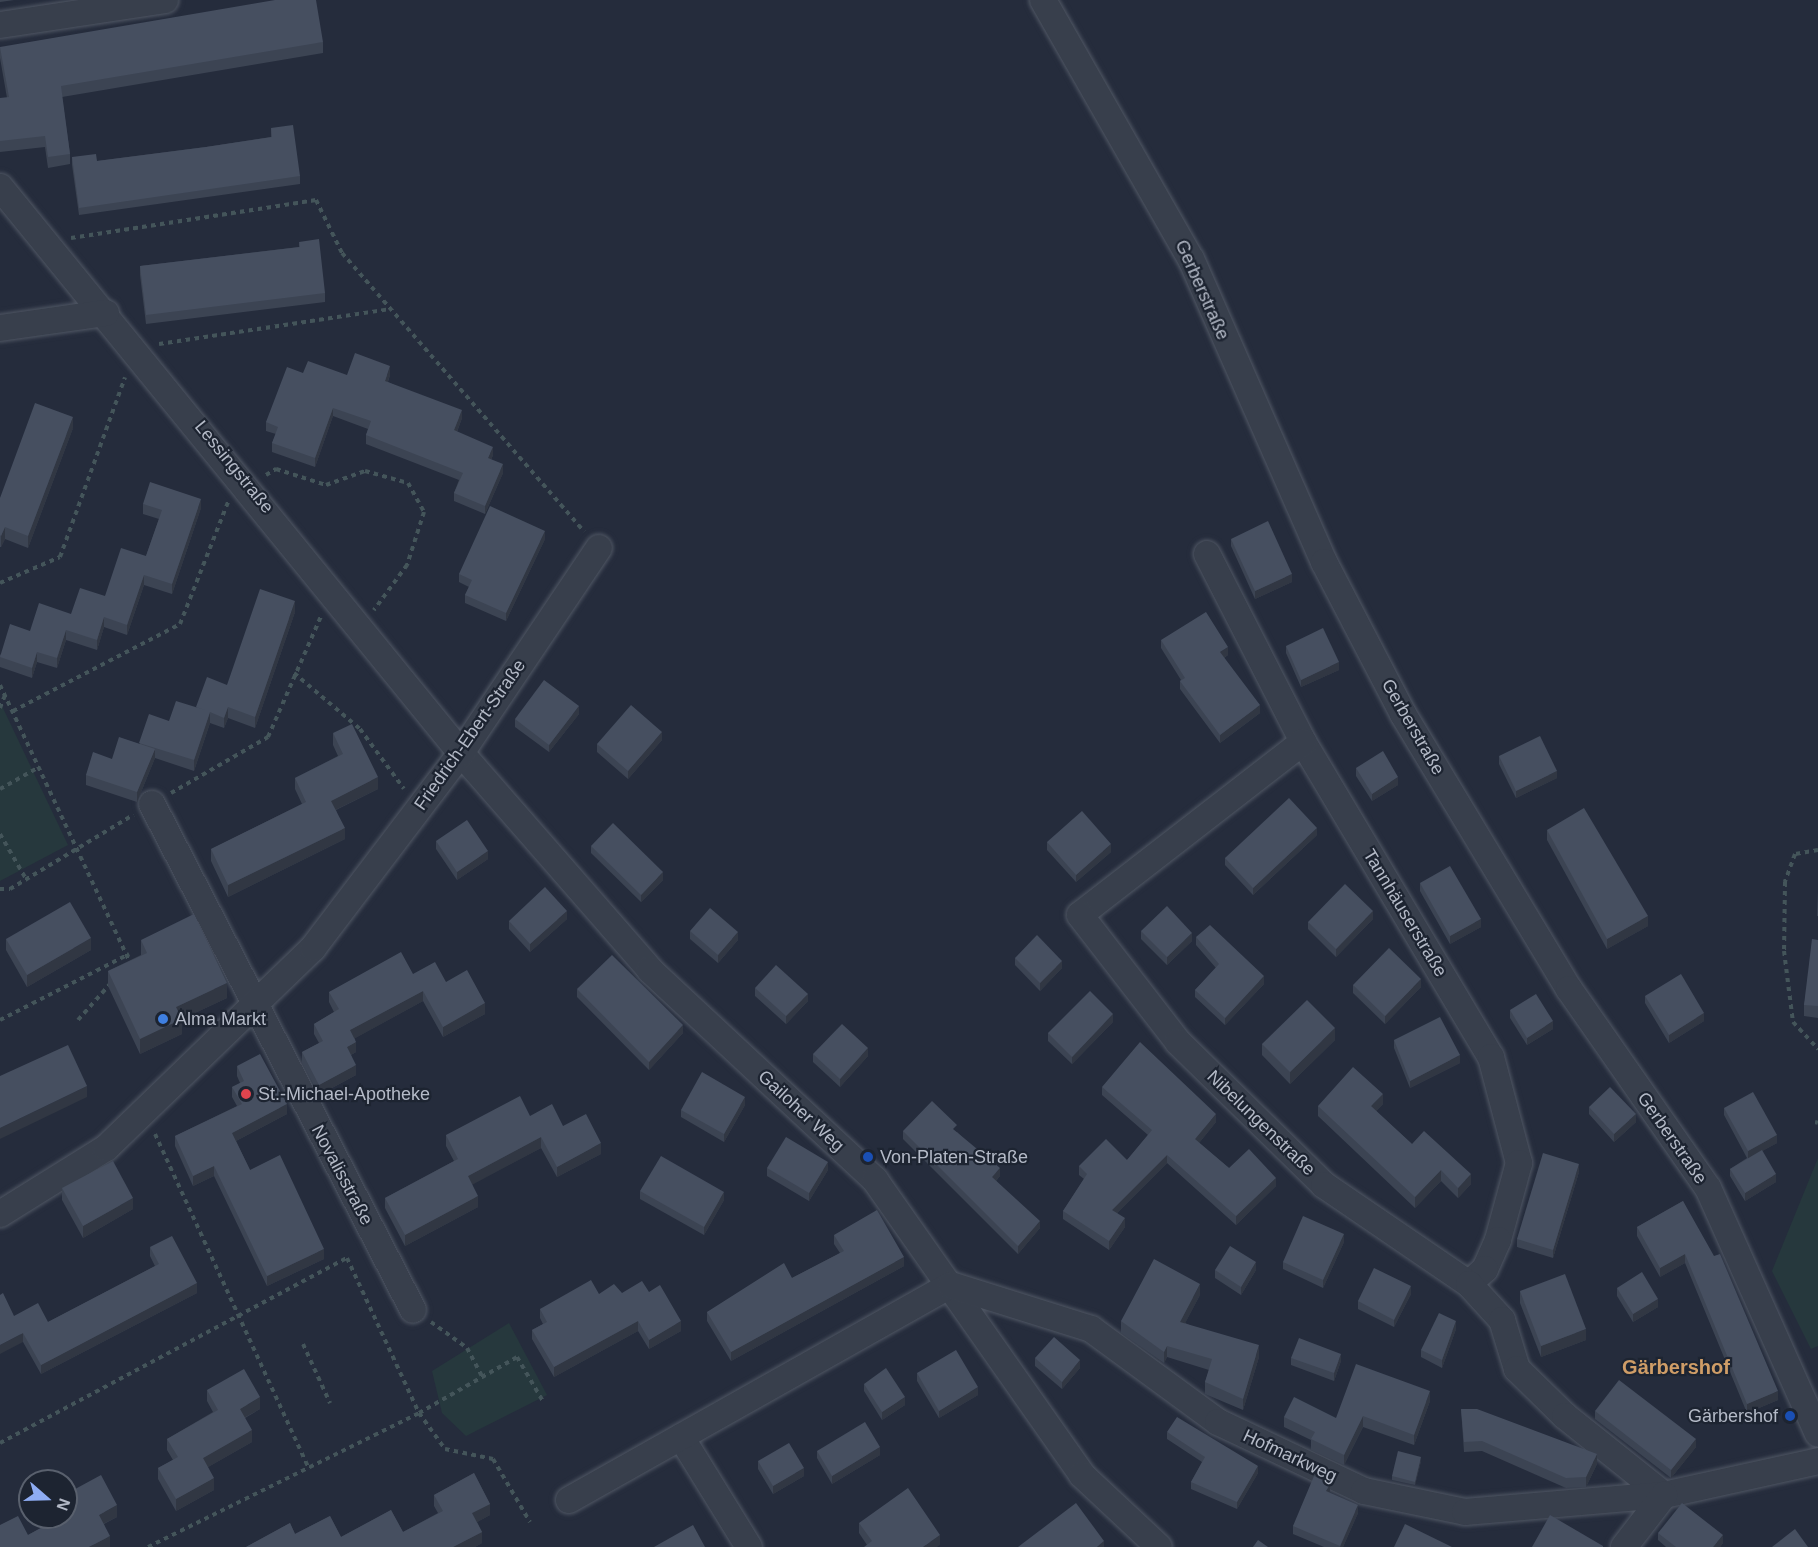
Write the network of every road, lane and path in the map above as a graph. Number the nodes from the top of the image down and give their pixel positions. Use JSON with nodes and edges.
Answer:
{"nodes":[{"id":1,"x":165,"y":0,"type":"edge"},
{"id":2,"x":1042,"y":0,"type":"edge"},
{"id":3,"x":0,"y":25,"type":"edge"},
{"id":4,"x":0,"y":187,"type":"edge"},
{"id":5,"x":47,"y":242,"type":"junction"},
{"id":6,"x":391,"y":309,"type":"junction"},
{"id":7,"x":106,"y":313,"type":"junction"},
{"id":8,"x":0,"y":328,"type":"edge"},
{"id":9,"x":135,"y":347,"type":"junction"},
{"id":10,"x":249,"y":486,"type":"junction"},
{"id":11,"x":599,"y":548,"type":"joint"},
{"id":12,"x":1207,"y":554,"type":"dead end"},
{"id":13,"x":0,"y":584,"type":"edge"},
{"id":14,"x":340,"y":600,"type":"junction"},
{"id":15,"x":359,"y":624,"type":"junction"},
{"id":16,"x":294,"y":673,"type":"junction"},
{"id":17,"x":0,"y":684,"type":"edge"},
{"id":18,"x":5,"y":695,"type":"junction"},
{"id":19,"x":0,"y":697,"type":"edge"},
{"id":20,"x":0,"y":708,"type":"edge"},
{"id":21,"x":13,"y":711,"type":"junction"},
{"id":22,"x":1303,"y":742,"type":"junction"},
{"id":23,"x":461,"y":753,"type":"junction"},
{"id":24,"x":39,"y":767,"type":"junction"},
{"id":25,"x":0,"y":789,"type":"edge"},
{"id":26,"x":152,"y":804,"type":"junction"},
{"id":27,"x":418,"y":809,"type":"junction"},
{"id":28,"x":0,"y":834,"type":"edge"},
{"id":29,"x":78,"y":847,"type":"junction"},
{"id":30,"x":1818,"y":850,"type":"edge"},
{"id":31,"x":26,"y":879,"type":"junction"},
{"id":32,"x":0,"y":889,"type":"edge"},
{"id":33,"x":129,"y":954,"type":"junction"},
{"id":34,"x":124,"y":968,"type":"edge"},
{"id":35,"x":117,"y":976,"type":"edge"},
{"id":36,"x":254,"y":1008,"type":"junction"},
{"id":37,"x":0,"y":1020,"type":"edge"},
{"id":38,"x":78,"y":1020,"type":"dead end"},
{"id":39,"x":1818,"y":1048,"type":"edge"},
{"id":40,"x":146,"y":1112,"type":"junction"},
{"id":41,"x":0,"y":1214,"type":"edge"},
{"id":42,"x":1469,"y":1284,"type":"junction"},
{"id":43,"x":951,"y":1285,"type":"junction"},
{"id":44,"x":413,"y":1310,"type":"joint"},
{"id":45,"x":238,"y":1314,"type":"junction"},
{"id":46,"x":303,"y":1344,"type":"dead end"},
{"id":47,"x":482,"y":1376,"type":"junction"},
{"id":48,"x":330,"y":1403,"type":"dead end"},
{"id":49,"x":544,"y":1403,"type":"dead end"},
{"id":50,"x":419,"y":1413,"type":"junction"},
{"id":51,"x":1818,"y":1434,"type":"edge"},
{"id":52,"x":681,"y":1437,"type":"junction"},
{"id":53,"x":0,"y":1443,"type":"edge"},
{"id":54,"x":1818,"y":1461,"type":"edge"},
{"id":55,"x":309,"y":1469,"type":"junction"},
{"id":56,"x":1664,"y":1495,"type":"junction"},
{"id":57,"x":569,"y":1500,"type":"dead end"},
{"id":58,"x":530,"y":1522,"type":"dead end"},
{"id":59,"x":148,"y":1547,"type":"edge"},
{"id":60,"x":749,"y":1547,"type":"edge"},
{"id":61,"x":1159,"y":1547,"type":"edge"},
{"id":62,"x":1624,"y":1547,"type":"edge"}],
"edges":[{"from":1,"to":3,"type":"street"},
{"from":2,"to":51,"type":"street","name":"Gerberstraße"},
{"from":4,"to":5,"type":"street","name":"Lessingstraße"},
{"from":5,"to":6,"type":"path"},
{"from":5,"to":7,"type":"street","name":"Lessingstraße"},
{"from":6,"to":9,"type":"path"},
{"from":6,"to":11,"type":"path"},
{"from":7,"to":8,"type":"street"},
{"from":7,"to":9,"type":"street","name":"Lessingstraße"},
{"from":9,"to":10,"type":"street","name":"Lessingstraße"},
{"from":9,"to":13,"type":"path"},
{"from":10,"to":14,"type":"street","name":"Lessingstraße"},
{"from":10,"to":15,"type":"path"},
{"from":10,"to":21,"type":"path"},
{"from":11,"to":23,"type":"street","name":"Friedrich-Ebert-Straße"},
{"from":12,"to":22,"type":"street","name":"Tannhäuserstraße"},
{"from":14,"to":15,"type":"street","name":"Lessingstraße"},
{"from":14,"to":16,"type":"path"},
{"from":15,"to":23,"type":"street","name":"Lessingstraße"},
{"from":16,"to":26,"type":"path"},
{"from":16,"to":27,"type":"path"},
{"from":17,"to":18,"type":"path"},
{"from":18,"to":19,"type":"path"},
{"from":18,"to":20,"type":"path"},
{"from":18,"to":21,"type":"path"},
{"from":21,"to":24,"type":"path"},
{"from":22,"to":42,"type":"street","name":"Tannhäuserstraße"},
{"from":22,"to":42,"type":"street","name":"Nibelungenstraße"},
{"from":23,"to":27,"type":"street","name":"Friedrich-Ebert-Straße"},
{"from":23,"to":43,"type":"street","name":"Gailoher Weg"},
{"from":24,"to":25,"type":"path"},
{"from":24,"to":29,"type":"path"},
{"from":26,"to":29,"type":"path"},
{"from":26,"to":36,"type":"street","name":"Novalisstraße"},
{"from":27,"to":36,"type":"street","name":"Friedrich-Ebert-Straße"},
{"from":28,"to":31,"type":"path"},
{"from":29,"to":31,"type":"path"},
{"from":29,"to":33,"type":"path"},
{"from":30,"to":39,"type":"path"},
{"from":31,"to":32,"type":"path"},
{"from":33,"to":34,"type":"path"},
{"from":33,"to":37,"type":"path"},
{"from":35,"to":38,"type":"path"},
{"from":36,"to":40,"type":"street","name":"Friedrich-Ebert-Straße"},
{"from":36,"to":44,"type":"street","name":"Novalisstraße"},
{"from":40,"to":41,"type":"street","name":"Friedrich-Ebert-Straße"},
{"from":40,"to":45,"type":"path"},
{"from":42,"to":56,"type":"street","name":"Nibelungenstraße"},
{"from":43,"to":52,"type":"street"},
{"from":43,"to":56,"type":"street","name":"Hofmarkweg"},
{"from":43,"to":61,"type":"street","name":"Gailoher Weg"},
{"from":44,"to":47,"type":"path"},
{"from":45,"to":50,"type":"path"},
{"from":45,"to":53,"type":"path"},
{"from":45,"to":55,"type":"path"},
{"from":46,"to":48,"type":"path"},
{"from":47,"to":49,"type":"path"},
{"from":47,"to":50,"type":"path"},
{"from":50,"to":55,"type":"path"},
{"from":50,"to":58,"type":"path"},
{"from":52,"to":57,"type":"street"},
{"from":52,"to":60,"type":"street"},
{"from":54,"to":56,"type":"street","name":"Hofmarkweg"},
{"from":55,"to":59,"type":"path"},
{"from":56,"to":62,"type":"street"}]}
